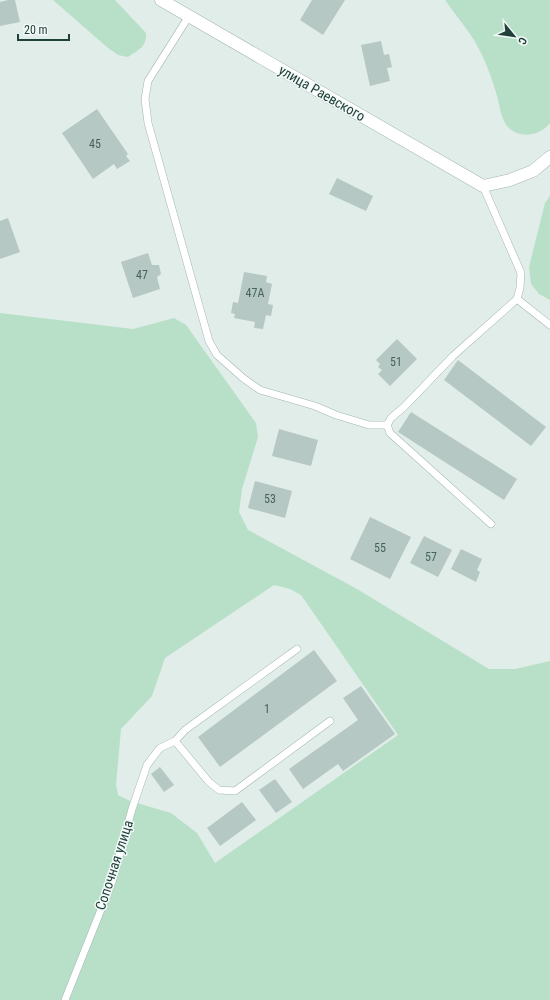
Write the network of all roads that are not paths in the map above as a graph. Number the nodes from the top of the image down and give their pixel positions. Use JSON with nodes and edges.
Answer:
{"nodes":[{"id":1,"x":161,"y":0,"type":"edge"},
{"id":2,"x":189,"y":16,"type":"junction"},
{"id":3,"x":550,"y":156,"type":"edge"},
{"id":4,"x":483,"y":186,"type":"junction"},
{"id":5,"x":517,"y":298,"type":"junction"},
{"id":6,"x":550,"y":325,"type":"edge"},
{"id":7,"x":387,"y":425,"type":"junction"},
{"id":8,"x":491,"y":524,"type":"dead end"},
{"id":9,"x":298,"y":649,"type":"dead end"},
{"id":10,"x":330,"y":721,"type":"dead end"},
{"id":11,"x":176,"y":741,"type":"junction"},
{"id":12,"x":65,"y":1000,"type":"edge"}],
"edges":[{"from":1,"to":2,"type":"street","name":"улица Раевского"},
{"from":2,"to":4,"type":"street","name":"улица Раевского"},
{"from":2,"to":7,"type":"lane"},
{"from":3,"to":4,"type":"street"},
{"from":4,"to":5,"type":"lane"},
{"from":5,"to":6,"type":"lane"},
{"from":5,"to":7,"type":"lane"},
{"from":7,"to":8,"type":"lane"},
{"from":9,"to":11,"type":"lane","name":"Сопочная улица"},
{"from":10,"to":11,"type":"lane"},
{"from":11,"to":12,"type":"lane","name":"Сопочная улица"}]}
